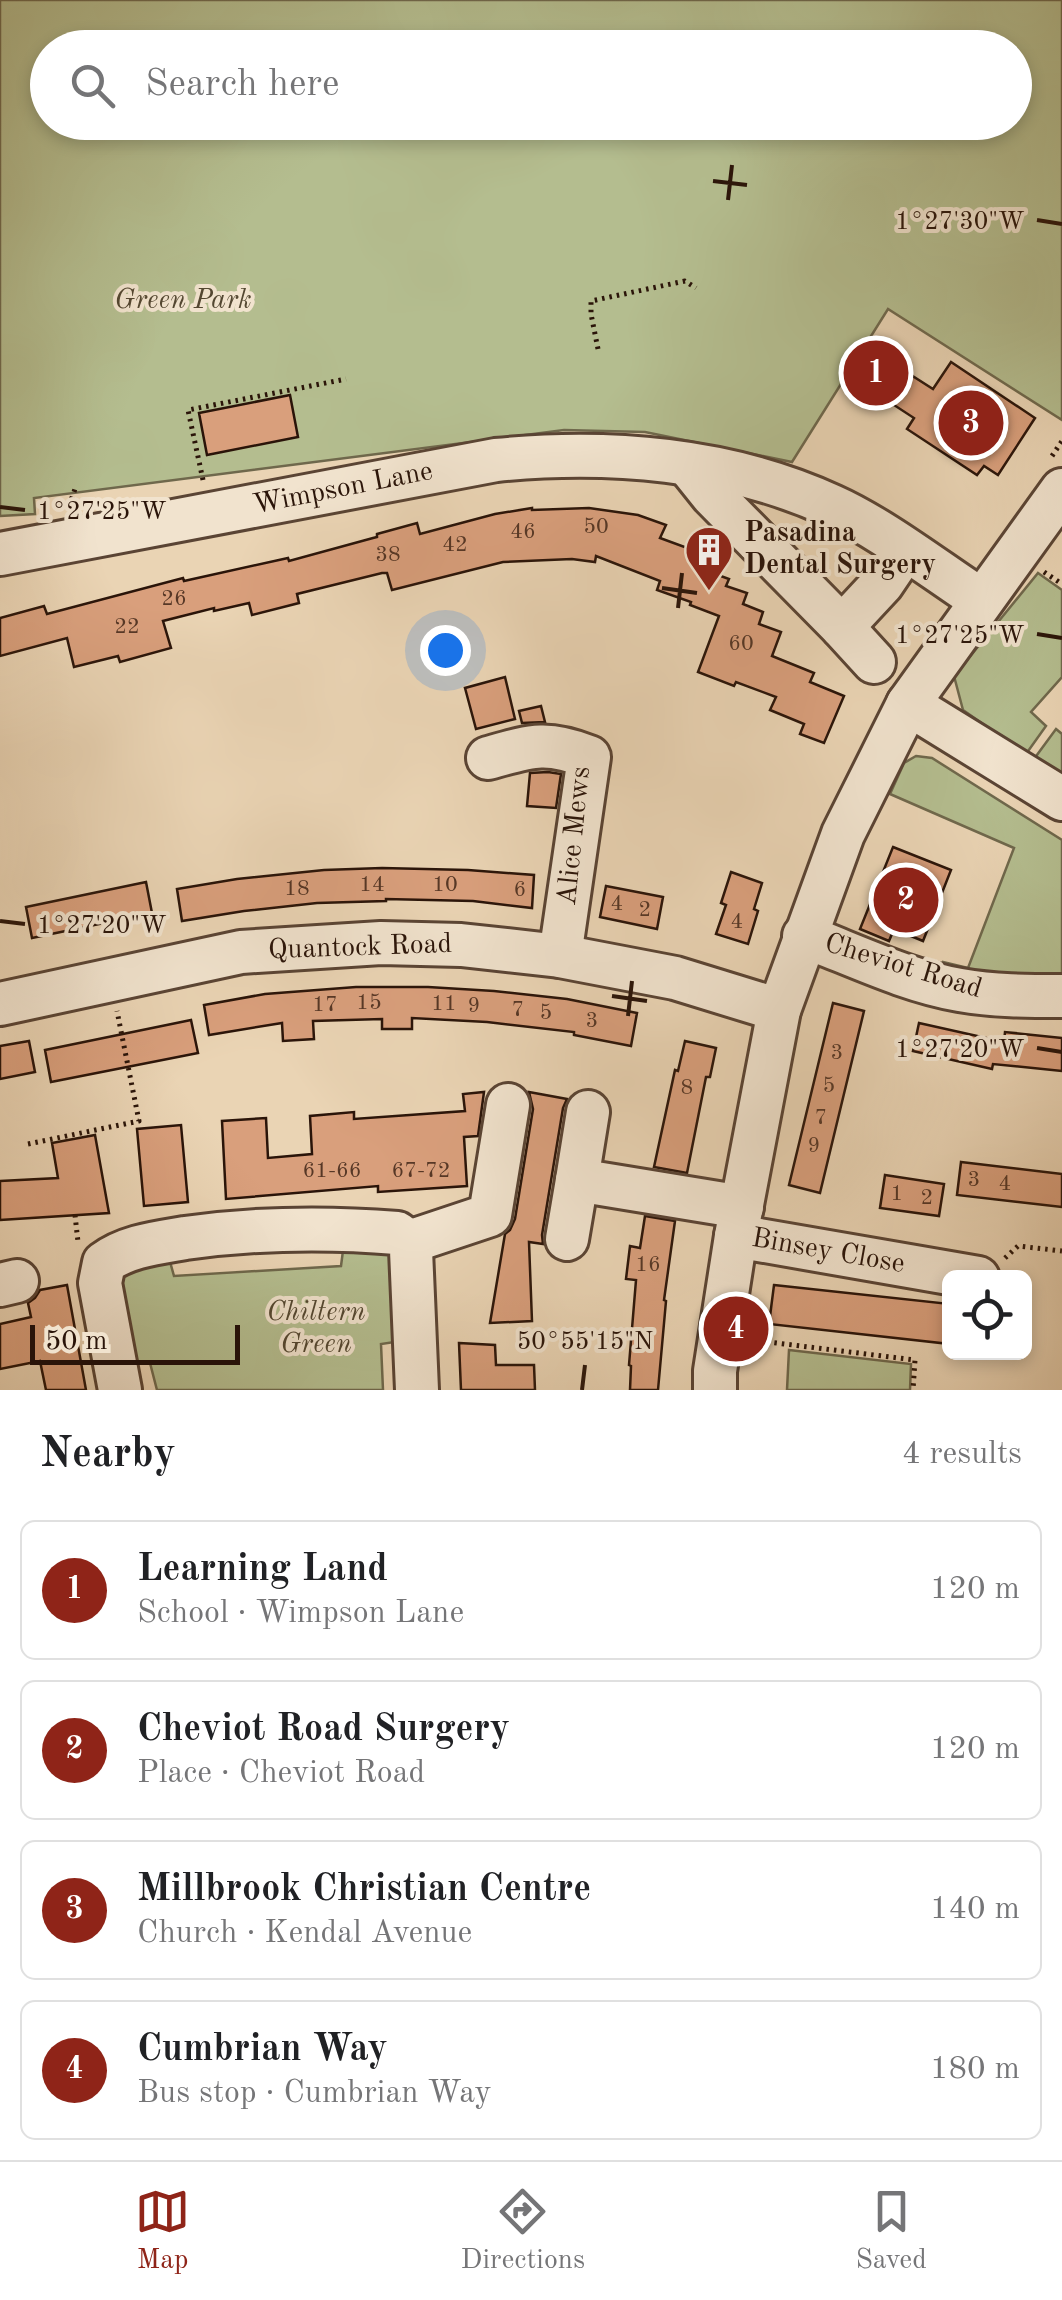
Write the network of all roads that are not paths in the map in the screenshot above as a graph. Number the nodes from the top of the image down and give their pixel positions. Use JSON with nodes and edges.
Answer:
{"nodes":[{"id":1,"x":688,"y":466,"type":"junction"},
{"id":2,"x":1062,"y":490,"type":"edge"},
{"id":3,"x":905,"y":550,"type":"junction"},
{"id":4,"x":0,"y":554,"type":"edge"},
{"id":5,"x":981,"y":600,"type":"junction"},
{"id":6,"x":842,"y":627,"type":"junction"},
{"id":7,"x":874,"y":662,"type":"dead end"},
{"id":8,"x":908,"y":704,"type":"junction"},
{"id":9,"x":488,"y":758,"type":"dead end"},
{"id":10,"x":1062,"y":799,"type":"edge"},
{"id":11,"x":804,"y":936,"type":"junction"},
{"id":12,"x":560,"y":956,"type":"junction"},
{"id":13,"x":1062,"y":996,"type":"edge"},
{"id":14,"x":0,"y":1004,"type":"edge"},
{"id":15,"x":778,"y":1010,"type":"junction"},
{"id":16,"x":508,"y":1105,"type":"dead end"},
{"id":17,"x":588,"y":1112,"type":"dead end"},
{"id":18,"x":577,"y":1180,"type":"junction"},
{"id":19,"x":739,"y":1221,"type":"junction"},
{"id":20,"x":566,"y":1239,"type":"dead end"},
{"id":21,"x":409,"y":1242,"type":"junction"},
{"id":22,"x":977,"y":1270,"type":"edge"},
{"id":23,"x":120,"y":1390,"type":"edge"},
{"id":24,"x":417,"y":1390,"type":"edge"},
{"id":25,"x":715,"y":1390,"type":"edge"}],
"edges":[{"from":1,"to":3,"type":"street","name":"Wimpson Lane"},
{"from":1,"to":4,"type":"street","name":"Wimpson Lane"},
{"from":1,"to":6,"type":"street"},
{"from":2,"to":5,"type":"street"},
{"from":3,"to":5,"type":"street","name":"Wimpson Lane"},
{"from":3,"to":6,"type":"street"},
{"from":5,"to":8,"type":"street"},
{"from":6,"to":7,"type":"street"},
{"from":8,"to":10,"type":"street"},
{"from":8,"to":11,"type":"street"},
{"from":9,"to":12,"type":"street","name":"Alice Mews"},
{"from":11,"to":13,"type":"street","name":"Cheviot Road"},
{"from":11,"to":15,"type":"street"},
{"from":12,"to":14,"type":"street","name":"Quantock Road"},
{"from":12,"to":15,"type":"street","name":"Quantock Road"},
{"from":15,"to":19,"type":"street"},
{"from":16,"to":21,"type":"street"},
{"from":17,"to":18,"type":"street"},
{"from":18,"to":19,"type":"street","name":"Binsey Close"},
{"from":18,"to":20,"type":"street"},
{"from":19,"to":22,"type":"street","name":"Binsey Close"},
{"from":19,"to":25,"type":"street"},
{"from":21,"to":23,"type":"street"},
{"from":21,"to":24,"type":"street"}]}
